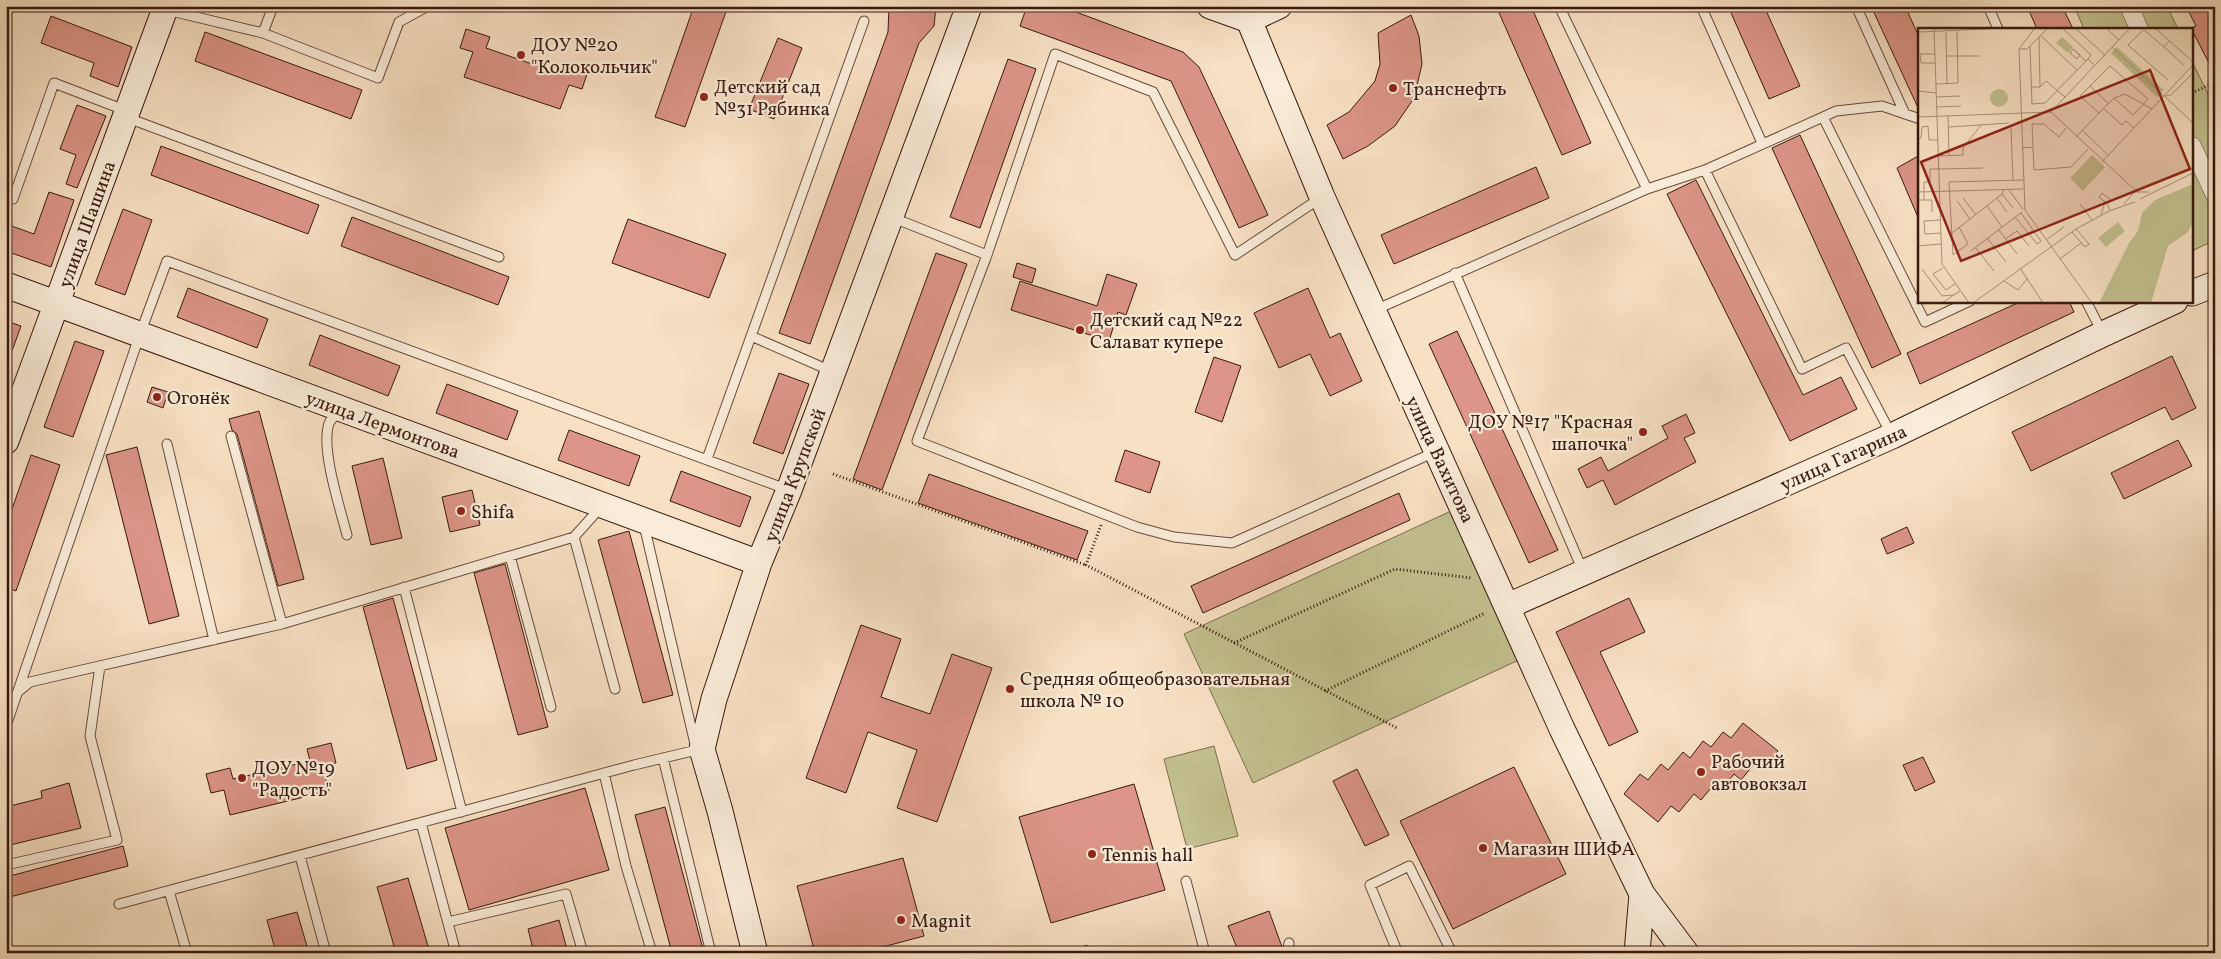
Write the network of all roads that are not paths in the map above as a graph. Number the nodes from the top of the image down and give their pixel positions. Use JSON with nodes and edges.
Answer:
{"nodes":[{"id":1,"x":273,"y":6,"type":"edge"},
{"id":2,"x":428,"y":6,"type":"edge"},
{"id":3,"x":969,"y":6,"type":"edge"},
{"id":4,"x":1210,"y":6,"type":"edge"},
{"id":5,"x":1279,"y":6,"type":"edge"},
{"id":6,"x":1559,"y":6,"type":"edge"},
{"id":7,"x":1701,"y":6,"type":"edge"},
{"id":8,"x":1856,"y":6,"type":"edge"},
{"id":9,"x":1988,"y":6,"type":"edge"},
{"id":10,"x":2129,"y":6,"type":"edge"},
{"id":11,"x":165,"y":8,"type":"edge"},
{"id":12,"x":1249,"y":20,"type":"junction"},
{"id":13,"x":864,"y":21,"type":"dead end"},
{"id":14,"x":1998,"y":28,"type":"edge"},
{"id":15,"x":2139,"y":28,"type":"edge"},
{"id":16,"x":263,"y":32,"type":"junction"},
{"id":17,"x":126,"y":114,"type":"junction"},
{"id":18,"x":1905,"y":114,"type":"junction"},
{"id":19,"x":1823,"y":117,"type":"junction"},
{"id":20,"x":1918,"y":118,"type":"edge"},
{"id":21,"x":1762,"y":143,"type":"junction"},
{"id":22,"x":2194,"y":150,"type":"edge"},
{"id":23,"x":1705,"y":170,"type":"junction"},
{"id":24,"x":1647,"y":189,"type":"junction"},
{"id":25,"x":2215,"y":195,"type":"edge"},
{"id":26,"x":6,"y":196,"type":"edge"},
{"id":27,"x":1322,"y":197,"type":"junction"},
{"id":28,"x":890,"y":217,"type":"junction"},
{"id":29,"x":987,"y":255,"type":"junction"},
{"id":30,"x":498,"y":257,"type":"dead end"},
{"id":31,"x":1455,"y":273,"type":"junction"},
{"id":32,"x":2215,"y":284,"type":"edge"},
{"id":33,"x":6,"y":285,"type":"edge"},
{"id":34,"x":2194,"y":293,"type":"edge"},
{"id":35,"x":1968,"y":302,"type":"edge"},
{"id":36,"x":2087,"y":302,"type":"edge"},
{"id":37,"x":2173,"y":302,"type":"edge"},
{"id":38,"x":57,"y":304,"type":"junction"},
{"id":39,"x":1373,"y":312,"type":"junction"},
{"id":40,"x":140,"y":334,"type":"junction"},
{"id":41,"x":2103,"y":334,"type":"junction"},
{"id":42,"x":751,"y":336,"type":"junction"},
{"id":43,"x":833,"y":372,"type":"junction"},
{"id":44,"x":344,"y":410,"type":"junction"},
{"id":45,"x":231,"y":436,"type":"dead end"},
{"id":46,"x":1892,"y":436,"type":"junction"},
{"id":47,"x":6,"y":441,"type":"edge"},
{"id":48,"x":167,"y":444,"type":"dead end"},
{"id":49,"x":1438,"y":451,"type":"junction"},
{"id":50,"x":708,"y":459,"type":"junction"},
{"id":51,"x":789,"y":490,"type":"junction"},
{"id":52,"x":603,"y":505,"type":"junction"},
{"id":53,"x":642,"y":520,"type":"junction"},
{"id":54,"x":347,"y":535,"type":"dead end"},
{"id":55,"x":574,"y":537,"type":"junction"},
{"id":56,"x":510,"y":556,"type":"junction"},
{"id":57,"x":760,"y":563,"type":"junction"},
{"id":58,"x":1584,"y":574,"type":"junction"},
{"id":59,"x":404,"y":588,"type":"junction"},
{"id":60,"x":1496,"y":609,"type":"junction"},
{"id":61,"x":282,"y":624,"type":"junction"},
{"id":62,"x":214,"y":640,"type":"junction"},
{"id":63,"x":100,"y":666,"type":"junction"},
{"id":64,"x":614,"y":689,"type":"dead end"},
{"id":65,"x":18,"y":692,"type":"junction"},
{"id":66,"x":551,"y":707,"type":"dead end"},
{"id":67,"x":6,"y":726,"type":"edge"},
{"id":68,"x":699,"y":750,"type":"junction"},
{"id":69,"x":663,"y":758,"type":"junction"},
{"id":70,"x":604,"y":773,"type":"junction"},
{"id":71,"x":462,"y":812,"type":"junction"},
{"id":72,"x":420,"y":823,"type":"junction"},
{"id":73,"x":300,"y":856,"type":"junction"},
{"id":74,"x":6,"y":865,"type":"edge"},
{"id":75,"x":1186,"y":881,"type":"dead end"},
{"id":76,"x":169,"y":891,"type":"junction"},
{"id":77,"x":1642,"y":894,"type":"junction"},
{"id":78,"x":119,"y":904,"type":"dead end"},
{"id":79,"x":448,"y":922,"type":"junction"},
{"id":80,"x":187,"y":953,"type":"edge"},
{"id":81,"x":326,"y":953,"type":"edge"},
{"id":82,"x":456,"y":953,"type":"edge"},
{"id":83,"x":584,"y":953,"type":"edge"},
{"id":84,"x":652,"y":953,"type":"edge"},
{"id":85,"x":711,"y":953,"type":"edge"},
{"id":86,"x":756,"y":953,"type":"edge"},
{"id":87,"x":1205,"y":953,"type":"edge"},
{"id":88,"x":1395,"y":953,"type":"edge"},
{"id":89,"x":1452,"y":953,"type":"edge"},
{"id":90,"x":1638,"y":953,"type":"edge"},
{"id":91,"x":1686,"y":953,"type":"edge"}],
"edges":[{"from":1,"to":16,"type":"lane"},
{"from":2,"to":16,"type":"lane"},
{"from":3,"to":28,"type":"street","name":"улица Крупской"},
{"from":4,"to":12,"type":"street"},
{"from":5,"to":12,"type":"street"},
{"from":6,"to":24,"type":"lane"},
{"from":7,"to":21,"type":"lane"},
{"from":8,"to":18,"type":"lane"},
{"from":9,"to":14,"type":"lane"},
{"from":10,"to":15,"type":"street"},
{"from":11,"to":16,"type":"lane"},
{"from":11,"to":17,"type":"street","name":"улица Шашина"},
{"from":12,"to":27,"type":"street","name":"улица Вахитова"},
{"from":13,"to":42,"type":"lane"},
{"from":17,"to":26,"type":"lane"},
{"from":17,"to":30,"type":"lane"},
{"from":17,"to":38,"type":"street","name":"улица Шашина"},
{"from":18,"to":19,"type":"lane"},
{"from":18,"to":20,"type":"lane"},
{"from":19,"to":21,"type":"lane"},
{"from":19,"to":35,"type":"lane"},
{"from":21,"to":23,"type":"lane"},
{"from":22,"to":25,"type":"street"},
{"from":23,"to":24,"type":"lane"},
{"from":23,"to":46,"type":"lane"},
{"from":24,"to":31,"type":"lane"},
{"from":27,"to":29,"type":"lane"},
{"from":27,"to":39,"type":"street","name":"улица Вахитова"},
{"from":28,"to":29,"type":"lane"},
{"from":28,"to":43,"type":"street","name":"улица Крупской"},
{"from":29,"to":49,"type":"lane"},
{"from":31,"to":39,"type":"lane"},
{"from":31,"to":58,"type":"lane"},
{"from":32,"to":34,"type":"street"},
{"from":33,"to":38,"type":"street","name":"улица Лермонтова"},
{"from":36,"to":41,"type":"lane"},
{"from":37,"to":41,"type":"street","name":"улица Гагарина"},
{"from":38,"to":40,"type":"street","name":"улица Лермонтова"},
{"from":38,"to":47,"type":"street","name":"улица Шашина"},
{"from":39,"to":49,"type":"street","name":"улица Вахитова"},
{"from":40,"to":44,"type":"street","name":"улица Лермонтова"},
{"from":40,"to":50,"type":"lane"},
{"from":40,"to":65,"type":"lane"},
{"from":41,"to":46,"type":"street","name":"улица Гагарина"},
{"from":42,"to":43,"type":"lane"},
{"from":42,"to":50,"type":"lane"},
{"from":43,"to":51,"type":"street","name":"улица Крупской"},
{"from":44,"to":52,"type":"street","name":"улица Лермонтова"},
{"from":44,"to":54,"type":"lane"},
{"from":45,"to":61,"type":"lane"},
{"from":46,"to":58,"type":"street","name":"улица Гагарина"},
{"from":48,"to":62,"type":"lane"},
{"from":49,"to":60,"type":"street","name":"улица Вахитова"},
{"from":50,"to":51,"type":"lane"},
{"from":51,"to":57,"type":"street","name":"улица Крупской"},
{"from":52,"to":53,"type":"street","name":"улица Лермонтова"},
{"from":52,"to":55,"type":"lane"},
{"from":53,"to":57,"type":"street","name":"улица Лермонтова"},
{"from":53,"to":68,"type":"lane"},
{"from":55,"to":56,"type":"lane"},
{"from":55,"to":64,"type":"lane"},
{"from":56,"to":59,"type":"lane"},
{"from":56,"to":66,"type":"lane"},
{"from":57,"to":68,"type":"street","name":"улица Крупской"},
{"from":58,"to":60,"type":"street","name":"улица Гагарина"},
{"from":59,"to":61,"type":"lane"},
{"from":59,"to":71,"type":"lane"},
{"from":60,"to":77,"type":"street","name":"улица Вахитова"},
{"from":61,"to":62,"type":"lane"},
{"from":62,"to":63,"type":"lane"},
{"from":63,"to":65,"type":"lane"},
{"from":63,"to":74,"type":"lane"},
{"from":65,"to":67,"type":"lane"},
{"from":68,"to":69,"type":"lane"},
{"from":68,"to":86,"type":"street","name":"улица Крупской"},
{"from":69,"to":70,"type":"lane"},
{"from":69,"to":85,"type":"lane"},
{"from":70,"to":71,"type":"lane"},
{"from":70,"to":84,"type":"lane"},
{"from":71,"to":72,"type":"lane"},
{"from":72,"to":73,"type":"lane"},
{"from":72,"to":79,"type":"lane"},
{"from":73,"to":76,"type":"lane"},
{"from":73,"to":81,"type":"lane"},
{"from":75,"to":87,"type":"lane"},
{"from":76,"to":78,"type":"lane"},
{"from":76,"to":80,"type":"lane"},
{"from":77,"to":90,"type":"street"},
{"from":77,"to":91,"type":"street","name":"улица Вахитова"},
{"from":79,"to":82,"type":"lane"},
{"from":79,"to":83,"type":"lane"},
{"from":88,"to":89,"type":"lane"}]}
